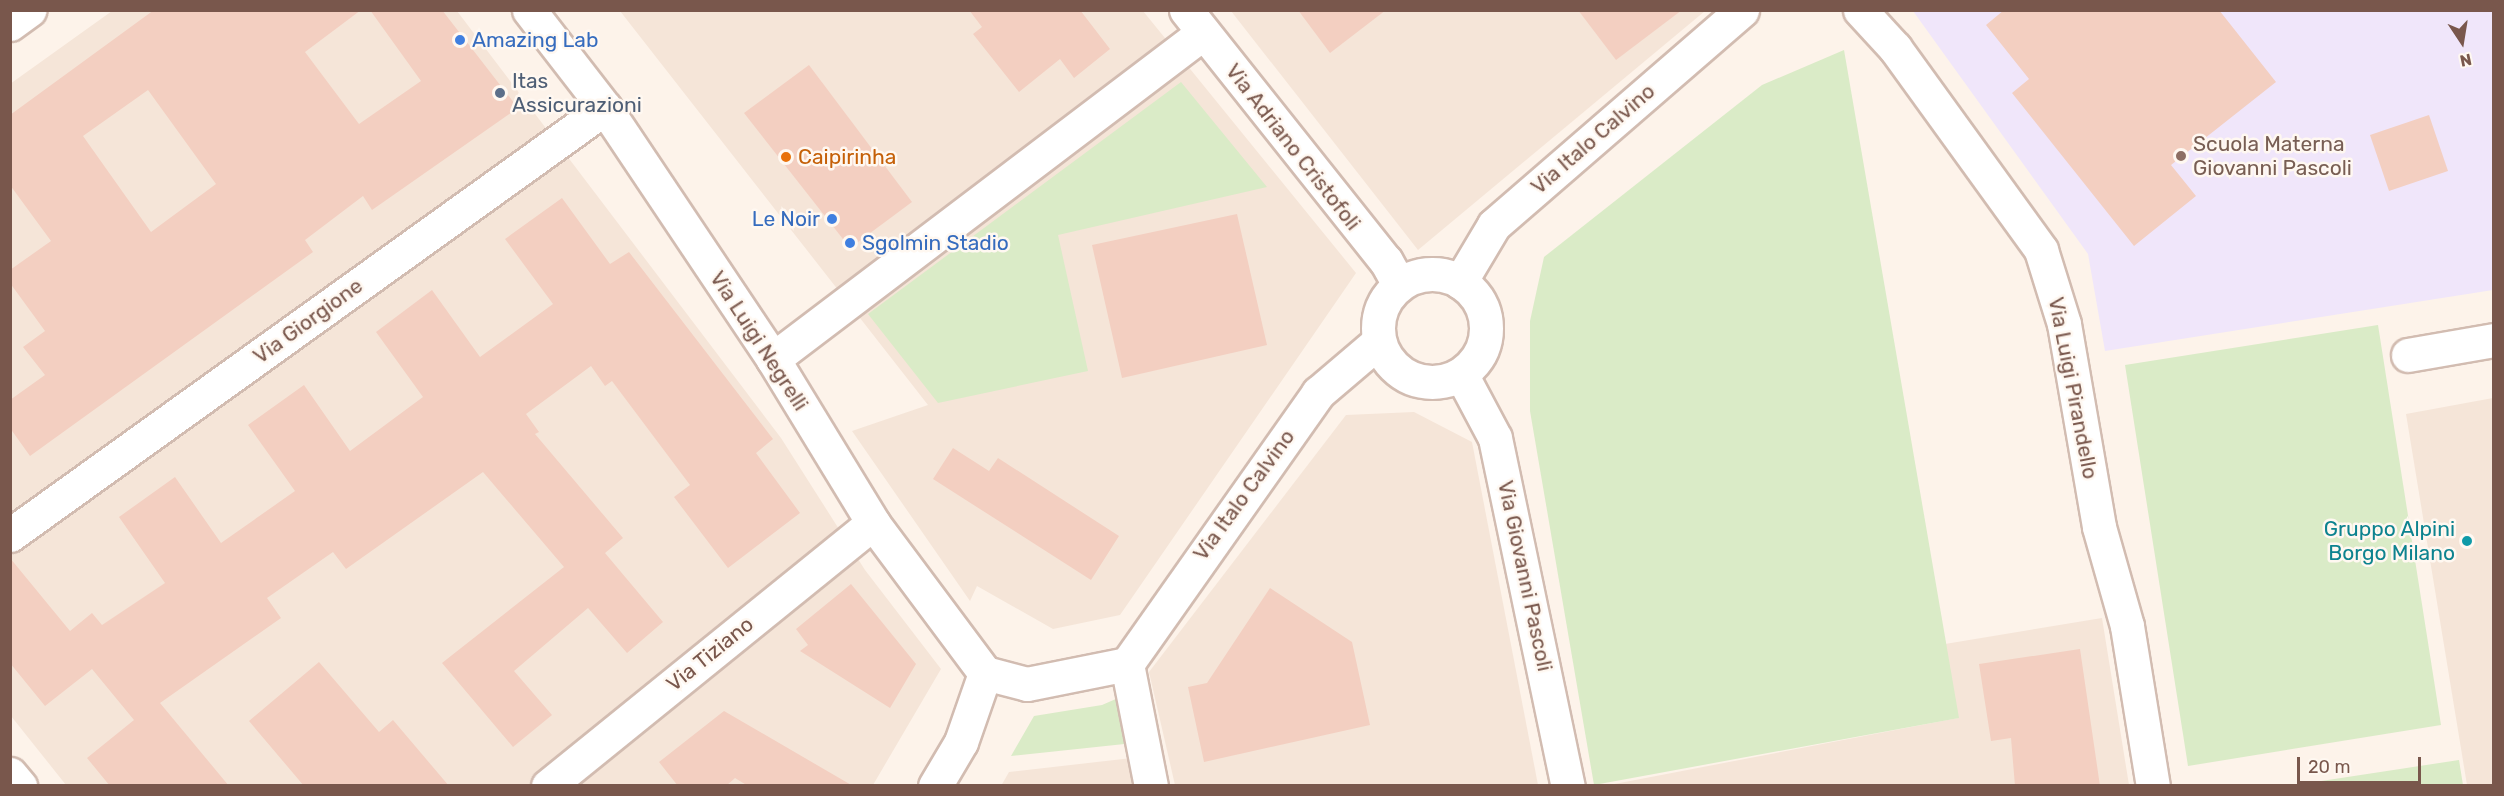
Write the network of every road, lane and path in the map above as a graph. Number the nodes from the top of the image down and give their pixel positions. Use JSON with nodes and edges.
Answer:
{"nodes":[{"id":1,"x":29,"y":10,"type":"edge"},
{"id":2,"x":529,"y":10,"type":"edge"},
{"id":3,"x":1742,"y":10,"type":"edge"},
{"id":4,"x":1860,"y":10,"type":"edge"},
{"id":5,"x":1194,"y":22,"type":"edge"},
{"id":6,"x":10,"y":24,"type":"edge"},
{"id":7,"x":605,"y":108,"type":"junction"},
{"id":8,"x":1460,"y":282,"type":"junction"},
{"id":9,"x":1399,"y":284,"type":"junction"},
{"id":10,"x":2493,"y":340,"type":"edge"},
{"id":11,"x":1379,"y":341,"type":"junction"},
{"id":12,"x":2408,"y":355,"type":"dead end"},
{"id":13,"x":772,"y":359,"type":"junction"},
{"id":14,"x":1461,"y":374,"type":"junction"},
{"id":15,"x":873,"y":523,"type":"junction"},
{"id":16,"x":10,"y":535,"type":"edge"},
{"id":17,"x":1126,"y":664,"type":"junction"},
{"id":18,"x":985,"y":673,"type":"junction"},
{"id":19,"x":10,"y":774,"type":"edge"},
{"id":20,"x":20,"y":786,"type":"edge"},
{"id":21,"x":548,"y":786,"type":"edge"},
{"id":22,"x":935,"y":786,"type":"edge"},
{"id":23,"x":1151,"y":786,"type":"edge"},
{"id":24,"x":1568,"y":786,"type":"edge"},
{"id":25,"x":2153,"y":786,"type":"edge"}],
"edges":[{"from":1,"to":6,"type":"street"},
{"from":2,"to":7,"type":"street","name":"Via Luigi Negrelli"},
{"from":3,"to":8,"type":"street","name":"Via Italo Calvino"},
{"from":4,"to":25,"type":"street","name":"Via Luigi Pirandello"},
{"from":5,"to":9,"type":"street","name":"Via Adriano Cristofoli"},
{"from":5,"to":13,"type":"street"},
{"from":7,"to":13,"type":"street","name":"Via Luigi Negrelli"},
{"from":7,"to":16,"type":"street","name":"Via Giorgione"},
{"from":8,"to":9,"type":"street"},
{"from":8,"to":14,"type":"street"},
{"from":9,"to":11,"type":"street"},
{"from":10,"to":12,"type":"street"},
{"from":11,"to":14,"type":"street"},
{"from":11,"to":17,"type":"street","name":"Via Italo Calvino"},
{"from":13,"to":15,"type":"street","name":"Via Luigi Negrelli"},
{"from":14,"to":24,"type":"street","name":"Via Giovanni Pascoli"},
{"from":15,"to":18,"type":"street","name":"Via Luigi Negrelli"},
{"from":15,"to":21,"type":"street","name":"Via Tiziano"},
{"from":17,"to":18,"type":"street"},
{"from":17,"to":23,"type":"street"},
{"from":18,"to":22,"type":"street"},
{"from":19,"to":20,"type":"street"}]}
